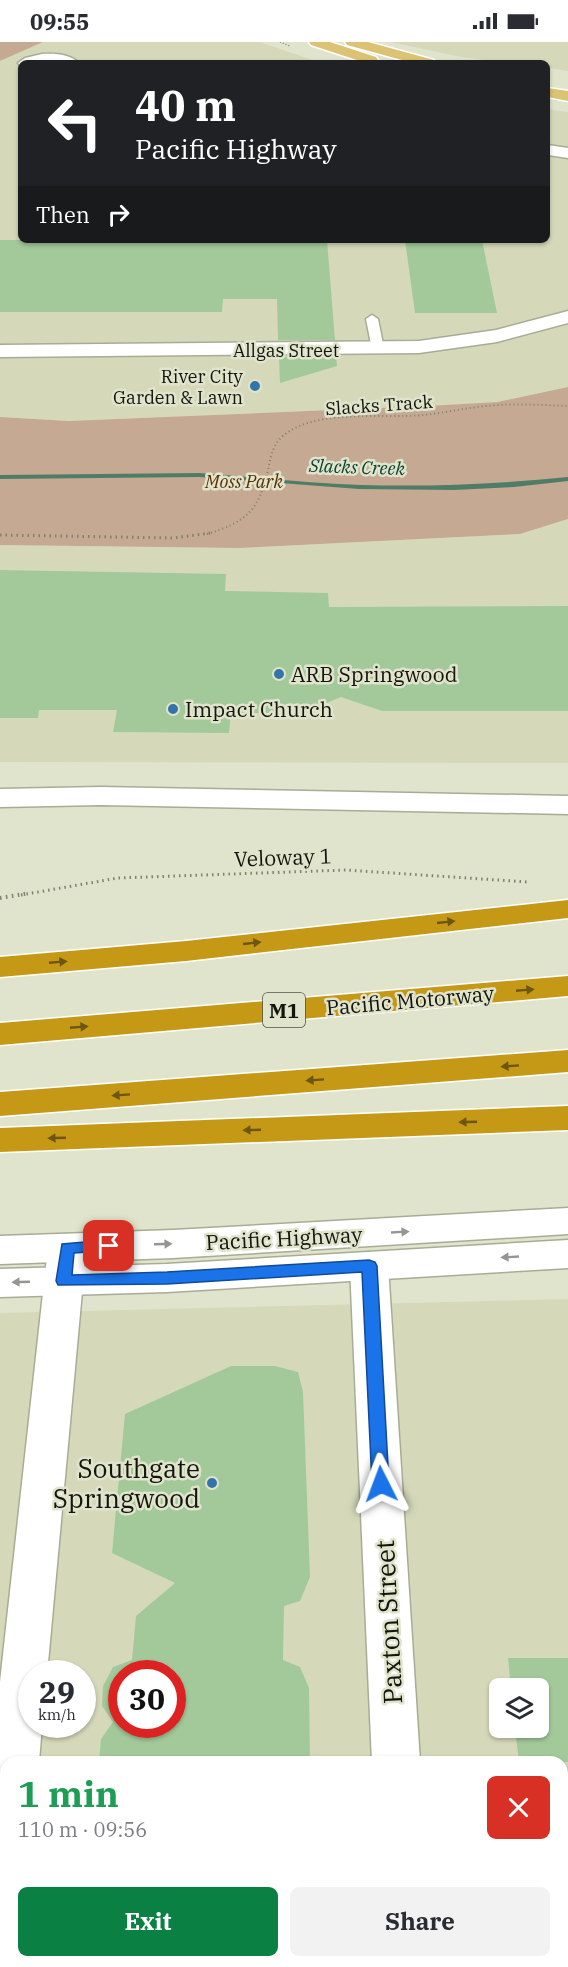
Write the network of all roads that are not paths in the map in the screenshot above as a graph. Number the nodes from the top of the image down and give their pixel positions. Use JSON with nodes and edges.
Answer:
{"nodes":[{"id":1,"x":316,"y":42,"type":"edge"},
{"id":2,"x":352,"y":42,"type":"edge"},
{"id":3,"x":42,"y":60,"type":"edge"},
{"id":4,"x":61,"y":60,"type":"edge"},
{"id":5,"x":373,"y":60,"type":"edge"},
{"id":6,"x":418,"y":60,"type":"edge"},
{"id":7,"x":550,"y":84,"type":"edge"},
{"id":8,"x":568,"y":86,"type":"edge"},
{"id":9,"x":550,"y":93,"type":"edge"},
{"id":10,"x":568,"y":96,"type":"edge"},
{"id":11,"x":550,"y":150,"type":"edge"},
{"id":12,"x":568,"y":153,"type":"edge"},
{"id":13,"x":568,"y":316,"type":"edge"},
{"id":14,"x":372,"y":319,"type":"dead end"},
{"id":15,"x":378,"y":349,"type":"junction"},
{"id":16,"x":0,"y":351,"type":"edge"},
{"id":17,"x":0,"y":798,"type":"edge"},
{"id":18,"x":568,"y":805,"type":"edge"},
{"id":19,"x":568,"y":909,"type":"edge"},
{"id":20,"x":0,"y":967,"type":"edge"},
{"id":21,"x":568,"y":986,"type":"edge"},
{"id":22,"x":0,"y":1034,"type":"edge"},
{"id":23,"x":568,"y":1061,"type":"edge"},
{"id":24,"x":0,"y":1104,"type":"edge"},
{"id":25,"x":568,"y":1118,"type":"edge"},
{"id":26,"x":0,"y":1140,"type":"edge"},
{"id":27,"x":568,"y":1221,"type":"edge"},
{"id":28,"x":0,"y":1250,"type":"edge"},
{"id":29,"x":568,"y":1254,"type":"edge"},
{"id":30,"x":65,"y":1264,"type":"junction"},
{"id":31,"x":369,"y":1266,"type":"junction"},
{"id":32,"x":0,"y":1283,"type":"edge"},
{"id":33,"x":16,"y":1756,"type":"edge"},
{"id":34,"x":396,"y":1756,"type":"edge"}],
"edges":[{"from":1,"to":5,"type":"main road"},
{"from":2,"to":6,"type":"main road"},
{"from":3,"to":4,"type":"street"},
{"from":7,"to":8,"type":"main road"},
{"from":9,"to":10,"type":"main road"},
{"from":11,"to":12,"type":"street"},
{"from":13,"to":15,"type":"street","name":"Allgas Street"},
{"from":14,"to":15,"type":"lane"},
{"from":15,"to":16,"type":"street","name":"Allgas Street"},
{"from":17,"to":18,"type":"street"},
{"from":20,"to":19,"type":"highway","one_way":true},
{"from":22,"to":21,"type":"highway","name":"Pacific Motorway","number":"M1","one_way":true},
{"from":23,"to":24,"type":"highway","one_way":true},
{"from":25,"to":26,"type":"highway","one_way":true},
{"from":30,"to":27,"type":"street","name":"Pacific Highway","one_way":true},
{"from":28,"to":30,"type":"street","name":"Pacific Highway"},
{"from":29,"to":31,"type":"street","name":"Pacific Highway","one_way":true},
{"from":30,"to":31,"type":"street","name":"Pacific Highway"},
{"from":30,"to":32,"type":"street","name":"Pacific Highway","one_way":true},
{"from":30,"to":33,"type":"street"},
{"from":31,"to":34,"type":"street","name":"Paxton Street"}]}
